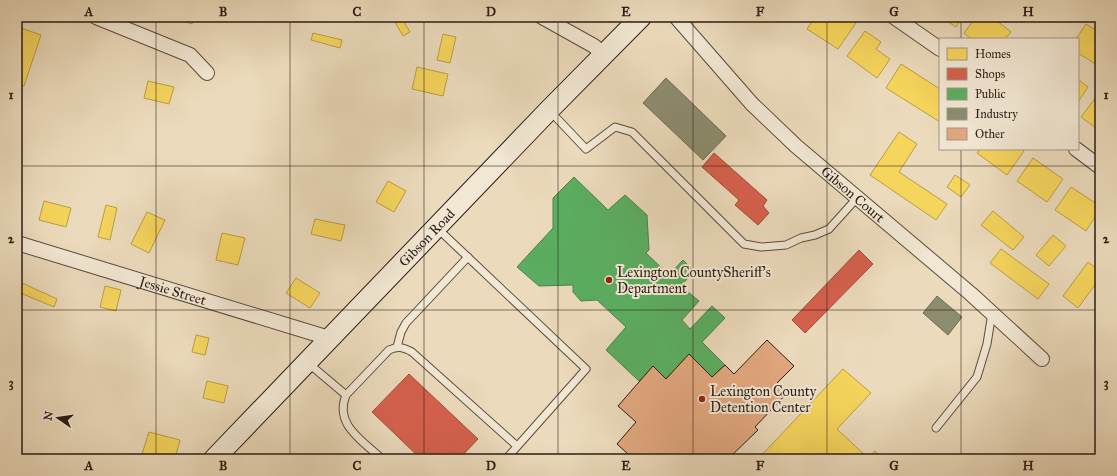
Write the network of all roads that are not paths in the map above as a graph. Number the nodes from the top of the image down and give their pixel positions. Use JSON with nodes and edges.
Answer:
{"nodes":[{"id":1,"x":96,"y":17,"type":"edge"},
{"id":2,"x":542,"y":17,"type":"edge"},
{"id":3,"x":641,"y":17,"type":"edge"},
{"id":4,"x":676,"y":17,"type":"edge"},
{"id":5,"x":894,"y":17,"type":"edge"},
{"id":6,"x":939,"y":48,"type":"edge"},
{"id":7,"x":604,"y":54,"type":"junction"},
{"id":8,"x":207,"y":73,"type":"dead end"},
{"id":9,"x":549,"y":110,"type":"junction"},
{"id":10,"x":1077,"y":150,"type":"edge"},
{"id":11,"x":1100,"y":167,"type":"edge"},
{"id":12,"x":857,"y":198,"type":"junction"},
{"id":13,"x":436,"y":227,"type":"junction"},
{"id":14,"x":17,"y":243,"type":"edge"},
{"id":15,"x":468,"y":257,"type":"junction"},
{"id":16,"x":992,"y":313,"type":"junction"},
{"id":17,"x":329,"y":338,"type":"junction"},
{"id":18,"x":397,"y":346,"type":"junction"},
{"id":19,"x":1042,"y":360,"type":"dead end"},
{"id":20,"x":307,"y":362,"type":"junction"},
{"id":21,"x":346,"y":395,"type":"junction"},
{"id":22,"x":936,"y":428,"type":"dead end"},
{"id":23,"x":518,"y":446,"type":"junction"},
{"id":24,"x":218,"y":458,"type":"edge"},
{"id":25,"x":382,"y":459,"type":"edge"},
{"id":26,"x":506,"y":459,"type":"edge"}],
"edges":[{"from":1,"to":8,"type":"street"},
{"from":2,"to":7,"type":"street"},
{"from":3,"to":7,"type":"street","name":"Gibson Road"},
{"from":4,"to":12,"type":"street","name":"Gibson Court"},
{"from":5,"to":6,"type":"street"},
{"from":7,"to":9,"type":"street","name":"Gibson Road"},
{"from":9,"to":12,"type":"lane"},
{"from":9,"to":13,"type":"street","name":"Gibson Road"},
{"from":10,"to":11,"type":"street"},
{"from":12,"to":16,"type":"street","name":"Gibson Court"},
{"from":13,"to":15,"type":"lane"},
{"from":13,"to":17,"type":"street","name":"Gibson Road"},
{"from":14,"to":17,"type":"street","name":"Jessie Street"},
{"from":15,"to":18,"type":"lane"},
{"from":15,"to":23,"type":"lane"},
{"from":16,"to":19,"type":"street","name":"Gibson Court"},
{"from":16,"to":22,"type":"lane"},
{"from":17,"to":20,"type":"street","name":"Gibson Road"},
{"from":18,"to":21,"type":"lane"},
{"from":18,"to":23,"type":"lane"},
{"from":20,"to":21,"type":"lane"},
{"from":20,"to":24,"type":"street","name":"Gibson Road"},
{"from":21,"to":25,"type":"lane"},
{"from":23,"to":26,"type":"lane"}]}
